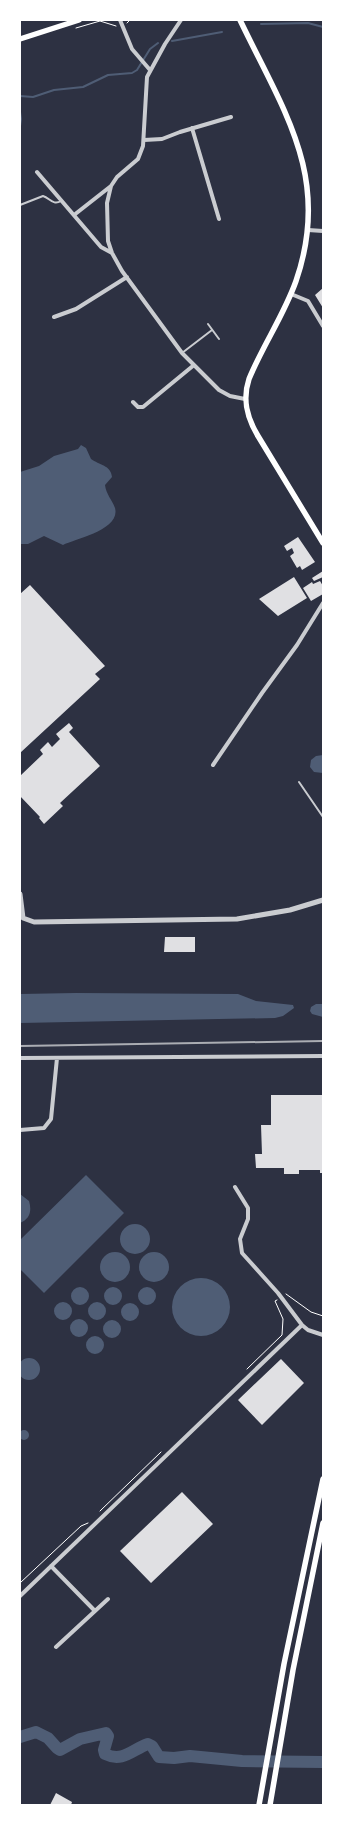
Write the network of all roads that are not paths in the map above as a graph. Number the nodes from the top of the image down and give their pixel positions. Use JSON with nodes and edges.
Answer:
{"nodes":[{"id":1,"x":79,"y":20,"type":"edge"},
{"id":2,"x":120,"y":20,"type":"edge"},
{"id":3,"x":181,"y":20,"type":"edge"},
{"id":4,"x":240,"y":20,"type":"edge"},
{"id":5,"x":20,"y":39,"type":"edge"},
{"id":6,"x":150,"y":70,"type":"junction"},
{"id":7,"x":231,"y":117,"type":"dead end"},
{"id":8,"x":192,"y":128,"type":"junction"},
{"id":9,"x":144,"y":140,"type":"junction"},
{"id":10,"x":37,"y":172,"type":"dead end"},
{"id":11,"x":111,"y":186,"type":"junction"},
{"id":12,"x":61,"y":201,"type":"junction"},
{"id":13,"x":20,"y":205,"type":"edge"},
{"id":14,"x":74,"y":215,"type":"junction"},
{"id":15,"x":219,"y":219,"type":"dead end"},
{"id":16,"x":308,"y":230,"type":"junction"},
{"id":17,"x":323,"y":231,"type":"edge"},
{"id":18,"x":112,"y":253,"type":"junction"},
{"id":19,"x":127,"y":277,"type":"junction"},
{"id":20,"x":291,"y":294,"type":"junction"},
{"id":21,"x":54,"y":317,"type":"dead end"},
{"id":22,"x":208,"y":324,"type":"dead end"},
{"id":23,"x":323,"y":326,"type":"edge"},
{"id":24,"x":212,"y":330,"type":"junction"},
{"id":25,"x":219,"y":339,"type":"dead end"},
{"id":26,"x":182,"y":353,"type":"junction"},
{"id":27,"x":194,"y":365,"type":"junction"},
{"id":28,"x":245,"y":399,"type":"junction"},
{"id":29,"x":133,"y":402,"type":"dead end"},
{"id":30,"x":323,"y":543,"type":"edge"},
{"id":31,"x":323,"y":603,"type":"edge"},
{"id":32,"x":213,"y":765,"type":"dead end"},
{"id":33,"x":299,"y":782,"type":"dead end"},
{"id":34,"x":323,"y":817,"type":"edge"},
{"id":35,"x":20,"y":894,"type":"edge"},
{"id":36,"x":323,"y":900,"type":"edge"},
{"id":37,"x":21,"y":920,"type":"edge"},
{"id":38,"x":323,"y":1056,"type":"edge"},
{"id":39,"x":20,"y":1058,"type":"edge"},
{"id":40,"x":57,"y":1058,"type":"junction"},
{"id":41,"x":20,"y":1130,"type":"edge"},
{"id":42,"x":235,"y":1186,"type":"dead end"},
{"id":43,"x":302,"y":1325,"type":"junction"},
{"id":44,"x":323,"y":1335,"type":"edge"},
{"id":45,"x":323,"y":1479,"type":"edge"},
{"id":46,"x":323,"y":1523,"type":"edge"},
{"id":47,"x":51,"y":1566,"type":"junction"},
{"id":48,"x":20,"y":1596,"type":"edge"},
{"id":49,"x":108,"y":1599,"type":"dead end"},
{"id":50,"x":95,"y":1611,"type":"junction"},
{"id":51,"x":56,"y":1647,"type":"dead end"},
{"id":52,"x":259,"y":1805,"type":"edge"},
{"id":53,"x":270,"y":1805,"type":"edge"}],
"edges":[{"from":1,"to":5,"type":"main road"},
{"from":2,"to":6,"type":"street"},
{"from":3,"to":6,"type":"street"},
{"from":4,"to":16,"type":"main road"},
{"from":6,"to":9,"type":"street"},
{"from":7,"to":8,"type":"street"},
{"from":8,"to":9,"type":"street"},
{"from":8,"to":15,"type":"street"},
{"from":9,"to":11,"type":"street"},
{"from":10,"to":12,"type":"street"},
{"from":11,"to":14,"type":"street"},
{"from":11,"to":18,"type":"street"},
{"from":12,"to":13,"type":"lane"},
{"from":12,"to":14,"type":"street"},
{"from":14,"to":18,"type":"street"},
{"from":16,"to":17,"type":"street"},
{"from":16,"to":20,"type":"main road"},
{"from":18,"to":19,"type":"street"},
{"from":19,"to":21,"type":"street"},
{"from":19,"to":26,"type":"street"},
{"from":20,"to":23,"type":"street"},
{"from":20,"to":28,"type":"main road"},
{"from":22,"to":24,"type":"lane"},
{"from":24,"to":25,"type":"lane"},
{"from":24,"to":26,"type":"lane"},
{"from":26,"to":27,"type":"street"},
{"from":27,"to":28,"type":"street"},
{"from":27,"to":29,"type":"street"},
{"from":28,"to":30,"type":"main road"},
{"from":31,"to":32,"type":"street"},
{"from":33,"to":34,"type":"lane"},
{"from":35,"to":37,"type":"street"},
{"from":36,"to":37,"type":"street"},
{"from":38,"to":40,"type":"street"},
{"from":39,"to":40,"type":"street"},
{"from":40,"to":41,"type":"street"},
{"from":42,"to":43,"type":"street"},
{"from":43,"to":44,"type":"street"},
{"from":43,"to":47,"type":"street"},
{"from":45,"to":52,"type":"main road"},
{"from":46,"to":53,"type":"main road"},
{"from":47,"to":48,"type":"street"},
{"from":47,"to":50,"type":"street"},
{"from":49,"to":50,"type":"street"},
{"from":50,"to":51,"type":"street"}]}
